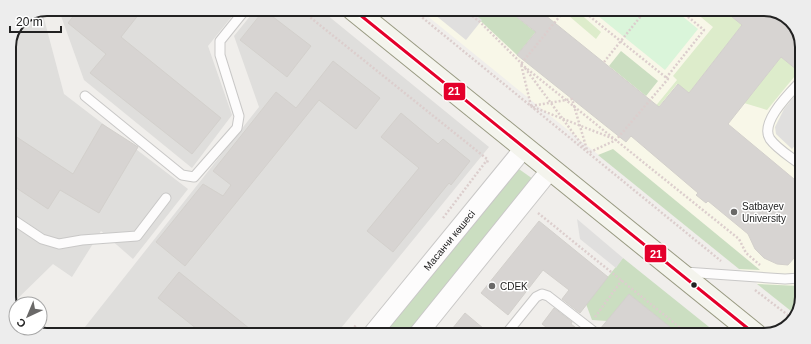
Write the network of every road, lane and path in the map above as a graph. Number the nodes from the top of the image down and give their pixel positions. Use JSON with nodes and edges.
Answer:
{"nodes":[{"id":1,"x":240,"y":16,"type":"edge"},
{"id":2,"x":308,"y":16,"type":"edge"},
{"id":3,"x":361,"y":16,"type":"edge"},
{"id":4,"x":420,"y":16,"type":"edge"},
{"id":5,"x":472,"y":16,"type":"edge"},
{"id":6,"x":560,"y":16,"type":"edge"},
{"id":7,"x":589,"y":16,"type":"edge"},
{"id":8,"x":641,"y":16,"type":"edge"},
{"id":9,"x":687,"y":16,"type":"edge"},
{"id":10,"x":621,"y":42,"type":"junction"},
{"id":11,"x":604,"y":62,"type":"dead end"},
{"id":12,"x":521,"y":64,"type":"junction"},
{"id":13,"x":666,"y":78,"type":"junction"},
{"id":14,"x":795,"y":88,"type":"edge"},
{"id":15,"x":86,"y":96,"type":"dead end"},
{"id":16,"x":566,"y":100,"type":"junction"},
{"id":17,"x":550,"y":102,"type":"junction"},
{"id":18,"x":531,"y":106,"type":"junction"},
{"id":19,"x":574,"y":106,"type":"junction"},
{"id":20,"x":563,"y":119,"type":"junction"},
{"id":21,"x":580,"y":126,"type":"junction"},
{"id":22,"x":616,"y":140,"type":"junction"},
{"id":23,"x":525,"y":148,"type":"junction"},
{"id":24,"x":588,"y":153,"type":"junction"},
{"id":25,"x":487,"y":160,"type":"dead end"},
{"id":26,"x":795,"y":160,"type":"edge"},
{"id":27,"x":551,"y":169,"type":"junction"},
{"id":28,"x":166,"y":198,"type":"dead end"},
{"id":29,"x":538,"y":213,"type":"dead end"},
{"id":30,"x":16,"y":222,"type":"edge"},
{"id":31,"x":761,"y":266,"type":"dead end"},
{"id":32,"x":678,"y":272,"type":"junction"},
{"id":33,"x":737,"y":275,"type":"junction"},
{"id":34,"x":795,"y":278,"type":"edge"},
{"id":35,"x":622,"y":280,"type":"junction"},
{"id":36,"x":789,"y":316,"type":"edge"},
{"id":37,"x":587,"y":327,"type":"joint"},
{"id":38,"x":378,"y":328,"type":"edge"},
{"id":39,"x":423,"y":328,"type":"edge"},
{"id":40,"x":511,"y":328,"type":"edge"},
{"id":41,"x":680,"y":328,"type":"edge"},
{"id":42,"x":747,"y":328,"type":"edge"}],
"edges":[{"from":1,"to":15,"type":"lane"},
{"from":2,"to":25,"type":"path"},
{"from":3,"to":23,"type":"main road"},
{"from":4,"to":18,"type":"path"},
{"from":5,"to":12,"type":"path"},
{"from":6,"to":12,"type":"path"},
{"from":7,"to":10,"type":"path"},
{"from":8,"to":10,"type":"path"},
{"from":9,"to":13,"type":"path"},
{"from":10,"to":11,"type":"path"},
{"from":10,"to":13,"type":"path"},
{"from":12,"to":16,"type":"path"},
{"from":12,"to":17,"type":"path"},
{"from":12,"to":18,"type":"path"},
{"from":13,"to":22,"type":"path"},
{"from":14,"to":26,"type":"lane"},
{"from":16,"to":17,"type":"path"},
{"from":16,"to":19,"type":"path"},
{"from":17,"to":18,"type":"path"},
{"from":17,"to":20,"type":"path"},
{"from":18,"to":20,"type":"path"},
{"from":18,"to":24,"type":"path"},
{"from":19,"to":21,"type":"path"},
{"from":19,"to":22,"type":"path"},
{"from":20,"to":21,"type":"path"},
{"from":20,"to":24,"type":"path"},
{"from":21,"to":22,"type":"path"},
{"from":21,"to":24,"type":"path"},
{"from":22,"to":24,"type":"path"},
{"from":22,"to":31,"type":"path"},
{"from":23,"to":27,"type":"main road"},
{"from":23,"to":38,"type":"street","name":"Масанчи көшесі"},
{"from":24,"to":33,"type":"path"},
{"from":27,"to":32,"type":"main road"},
{"from":27,"to":39,"type":"street"},
{"from":28,"to":30,"type":"lane"},
{"from":29,"to":35,"type":"path"},
{"from":32,"to":33,"type":"lane"},
{"from":32,"to":42,"type":"main road"},
{"from":33,"to":34,"type":"lane"},
{"from":33,"to":36,"type":"path"},
{"from":35,"to":37,"type":"path"},
{"from":35,"to":41,"type":"path"},
{"from":37,"to":40,"type":"lane"}]}
